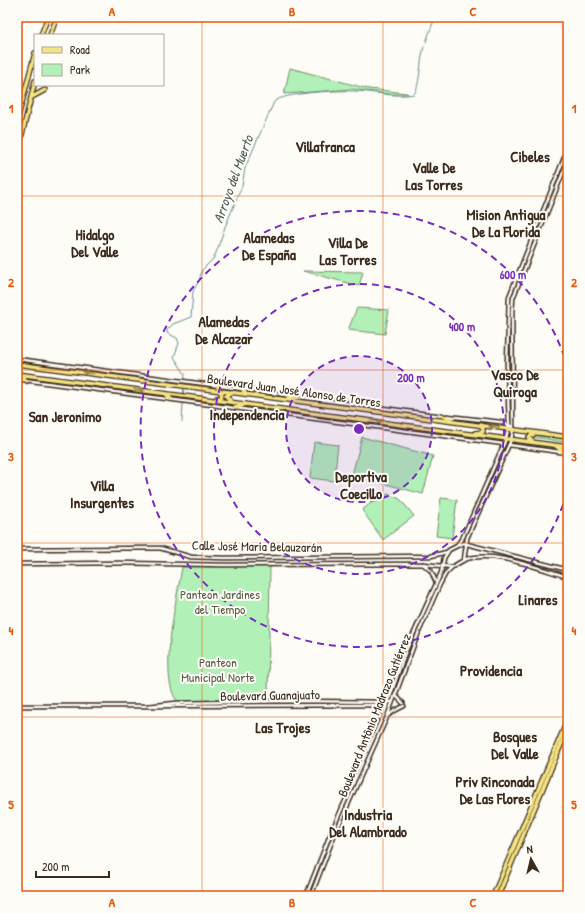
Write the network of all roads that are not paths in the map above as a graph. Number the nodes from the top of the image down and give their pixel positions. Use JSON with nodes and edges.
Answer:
{"nodes":[{"id":1,"x":48,"y":17,"type":"edge"},
{"id":2,"x":57,"y":17,"type":"edge"},
{"id":3,"x":41,"y":34,"type":"edge"},
{"id":4,"x":50,"y":34,"type":"edge"},
{"id":5,"x":34,"y":57,"type":"edge"},
{"id":6,"x":34,"y":85,"type":"edge"},
{"id":7,"x":45,"y":90,"type":"dead end"},
{"id":8,"x":31,"y":98,"type":"junction"},
{"id":9,"x":17,"y":121,"type":"edge"},
{"id":10,"x":568,"y":148,"type":"edge"},
{"id":11,"x":17,"y":155,"type":"edge"},
{"id":12,"x":568,"y":160,"type":"edge"},
{"id":13,"x":17,"y":361,"type":"edge"},
{"id":14,"x":18,"y":374,"type":"edge"},
{"id":15,"x":17,"y":379,"type":"edge"},
{"id":16,"x":28,"y":380,"type":"junction"},
{"id":17,"x":185,"y":384,"type":"junction"},
{"id":18,"x":209,"y":385,"type":"junction"},
{"id":19,"x":217,"y":386,"type":"junction"},
{"id":20,"x":198,"y":387,"type":"junction"},
{"id":21,"x":242,"y":388,"type":"junction"},
{"id":22,"x":219,"y":390,"type":"junction"},
{"id":23,"x":237,"y":392,"type":"junction"},
{"id":24,"x":245,"y":393,"type":"junction"},
{"id":25,"x":166,"y":394,"type":"junction"},
{"id":26,"x":301,"y":397,"type":"junction"},
{"id":27,"x":205,"y":398,"type":"junction"},
{"id":28,"x":273,"y":398,"type":"junction"},
{"id":29,"x":171,"y":400,"type":"junction"},
{"id":30,"x":232,"y":402,"type":"junction"},
{"id":31,"x":247,"y":404,"type":"junction"},
{"id":32,"x":235,"y":408,"type":"junction"},
{"id":33,"x":441,"y":415,"type":"junction"},
{"id":34,"x":315,"y":416,"type":"junction"},
{"id":35,"x":336,"y":416,"type":"junction"},
{"id":36,"x":427,"y":418,"type":"junction"},
{"id":37,"x":335,"y":422,"type":"junction"},
{"id":38,"x":459,"y":422,"type":"junction"},
{"id":39,"x":480,"y":424,"type":"junction"},
{"id":40,"x":416,"y":426,"type":"junction"},
{"id":41,"x":509,"y":427,"type":"junction"},
{"id":42,"x":513,"y":428,"type":"junction"},
{"id":43,"x":452,"y":434,"type":"junction"},
{"id":44,"x":553,"y":435,"type":"junction"},
{"id":45,"x":568,"y":437,"type":"edge"},
{"id":46,"x":506,"y":439,"type":"junction"},
{"id":47,"x":511,"y":440,"type":"junction"},
{"id":48,"x":533,"y":442,"type":"junction"},
{"id":49,"x":504,"y":444,"type":"junction"},
{"id":50,"x":510,"y":445,"type":"junction"},
{"id":51,"x":556,"y":445,"type":"junction"},
{"id":52,"x":568,"y":446,"type":"edge"},
{"id":53,"x":566,"y":453,"type":"edge"},
{"id":54,"x":466,"y":543,"type":"junction"},
{"id":55,"x":456,"y":546,"type":"junction"},
{"id":56,"x":17,"y":549,"type":"edge"},
{"id":57,"x":449,"y":550,"type":"junction"},
{"id":58,"x":392,"y":557,"type":"junction"},
{"id":59,"x":525,"y":558,"type":"junction"},
{"id":60,"x":464,"y":560,"type":"junction"},
{"id":61,"x":17,"y":564,"type":"edge"},
{"id":62,"x":392,"y":564,"type":"junction"},
{"id":63,"x":423,"y":564,"type":"junction"},
{"id":64,"x":522,"y":564,"type":"junction"},
{"id":65,"x":444,"y":565,"type":"junction"},
{"id":66,"x":452,"y":567,"type":"junction"},
{"id":67,"x":568,"y":570,"type":"edge"},
{"id":68,"x":568,"y":577,"type":"edge"},
{"id":69,"x":436,"y":583,"type":"junction"},
{"id":70,"x":392,"y":691,"type":"junction"},
{"id":71,"x":395,"y":695,"type":"junction"},
{"id":72,"x":392,"y":702,"type":"junction"},
{"id":73,"x":377,"y":703,"type":"junction"},
{"id":74,"x":388,"y":703,"type":"junction"},
{"id":75,"x":403,"y":703,"type":"dead end"},
{"id":76,"x":17,"y":706,"type":"edge"},
{"id":77,"x":391,"y":706,"type":"junction"},
{"id":78,"x":404,"y":706,"type":"dead end"},
{"id":79,"x":384,"y":714,"type":"junction"},
{"id":80,"x":387,"y":717,"type":"junction"},
{"id":81,"x":568,"y":719,"type":"edge"},
{"id":82,"x":568,"y":728,"type":"edge"},
{"id":83,"x":564,"y":737,"type":"edge"},
{"id":84,"x":556,"y":751,"type":"junction"},
{"id":85,"x":306,"y":896,"type":"edge"},
{"id":86,"x":311,"y":896,"type":"edge"},
{"id":87,"x":493,"y":896,"type":"edge"},
{"id":88,"x":498,"y":896,"type":"edge"}],
"edges":[{"from":1,"to":3,"type":"main road"},
{"from":2,"to":4,"type":"main road"},
{"from":5,"to":9,"type":"main road"},
{"from":6,"to":8,"type":"main road"},
{"from":7,"to":8,"type":"main road"},
{"from":8,"to":11,"type":"main road"},
{"from":10,"to":41,"type":"street"},
{"from":12,"to":42,"type":"street"},
{"from":13,"to":17,"type":"street"},
{"from":17,"to":13,"type":"main road","name":"Boulevard Juan José Alonso de Torres","one_way":true},
{"from":14,"to":16,"type":"main road"},
{"from":14,"to":25,"type":"main road","name":"Boulevard Juan José Alonso de Torres","one_way":true},
{"from":15,"to":16,"type":"street","name":"Boulevard Juan José Alonso de Torres"},
{"from":16,"to":29,"type":"street","name":"Boulevard Juan José Alonso de Torres"},
{"from":17,"to":18,"type":"street"},
{"from":17,"to":20,"type":"main road","name":"Boulevard Juan José Alonso de Torres"},
{"from":18,"to":19,"type":"street"},
{"from":18,"to":20,"type":"main road"},
{"from":19,"to":21,"type":"street"},
{"from":19,"to":22,"type":"main road"},
{"from":20,"to":22,"type":"main road","name":"Boulevard Juan José Alonso de Torres"},
{"from":21,"to":24,"type":"main road"},
{"from":21,"to":26,"type":"street"},
{"from":22,"to":23,"type":"main road","name":"Boulevard Juan José Alonso de Torres"},
{"from":22,"to":27,"type":"main road"},
{"from":23,"to":24,"type":"main road","name":"Boulevard Juan José Alonso de Torres"},
{"from":23,"to":30,"type":"main road"},
{"from":24,"to":28,"type":"main road","name":"Boulevard Juan José Alonso de Torres"},
{"from":25,"to":27,"type":"main road","name":"Boulevard Juan José Alonso de Torres"},
{"from":25,"to":29,"type":"main road"},
{"from":26,"to":28,"type":"main road"},
{"from":26,"to":33,"type":"street"},
{"from":27,"to":30,"type":"main road","name":"Boulevard Juan José Alonso de Torres"},
{"from":28,"to":36,"type":"main road","name":"Boulevard Juan José Alonso de Torres"},
{"from":29,"to":32,"type":"street","name":"Boulevard Juan José Alonso de Torres"},
{"from":30,"to":31,"type":"main road","name":"Boulevard Juan José Alonso de Torres"},
{"from":31,"to":32,"type":"main road"},
{"from":31,"to":34,"type":"main road","name":"Boulevard Juan José Alonso de Torres"},
{"from":32,"to":34,"type":"street","name":"Boulevard Juan José Alonso de Torres"},
{"from":33,"to":38,"type":"main road"},
{"from":33,"to":41,"type":"street"},
{"from":34,"to":35,"type":"main road","name":"Boulevard Juan José Alonso de Torres"},
{"from":34,"to":37,"type":"street","name":"Boulevard Juan José Alonso de Torres"},
{"from":35,"to":37,"type":"street"},
{"from":35,"to":40,"type":"main road","name":"Boulevard Juan José Alonso de Torres","one_way":true},
{"from":36,"to":38,"type":"main road","name":"Boulevard Juan José Alonso de Torres"},
{"from":36,"to":40,"type":"main road"},
{"from":37,"to":43,"type":"street","name":"Boulevard Juan José Alonso de Torres"},
{"from":38,"to":39,"type":"main road","name":"Boulevard Juan José Alonso de Torres"},
{"from":41,"to":39,"type":"main road","name":"Boulevard Juan José Alonso de Torres","one_way":true},
{"from":39,"to":43,"type":"main road"},
{"from":40,"to":43,"type":"main road","name":"Boulevard Juan José Alonso de Torres"},
{"from":41,"to":42,"type":"main road","name":"Boulevard Juan José Alonso de Torres"},
{"from":41,"to":46,"type":"street"},
{"from":42,"to":44,"type":"main road","name":"Boulevard Juan José Alonso de Torres"},
{"from":42,"to":47,"type":"street"},
{"from":43,"to":46,"type":"main road","name":"Boulevard Juan José Alonso de Torres"},
{"from":43,"to":49,"type":"street","name":"Boulevard Juan José Alonso de Torres"},
{"from":44,"to":45,"type":"main road","name":"Boulevard Juan José Alonso de Torres"},
{"from":44,"to":48,"type":"main road"},
{"from":46,"to":47,"type":"main road","name":"Boulevard Juan José Alonso de Torres"},
{"from":46,"to":49,"type":"street"},
{"from":47,"to":48,"type":"main road","name":"Boulevard Juan José Alonso de Torres"},
{"from":47,"to":50,"type":"street"},
{"from":48,"to":51,"type":"main road","name":"Boulevard Juan José Alonso de Torres"},
{"from":49,"to":55,"type":"street"},
{"from":50,"to":53,"type":"street"},
{"from":50,"to":54,"type":"street"},
{"from":51,"to":52,"type":"main road","name":"Boulevard Juan José Alonso de Torres"},
{"from":51,"to":53,"type":"main road"},
{"from":54,"to":55,"type":"street","name":"Calle José María Belauzarán"},
{"from":54,"to":59,"type":"street"},
{"from":54,"to":60,"type":"street"},
{"from":55,"to":57,"type":"street","name":"Calle José María Belauzarán"},
{"from":56,"to":58,"type":"street","name":"Calle José María Belauzarán"},
{"from":57,"to":58,"type":"street","name":"Calle José María Belauzarán"},
{"from":57,"to":65,"type":"street","name":"Boulevard Antônio Madrazo Gutiérrez"},
{"from":58,"to":62,"type":"street"},
{"from":59,"to":64,"type":"street"},
{"from":59,"to":67,"type":"street"},
{"from":60,"to":64,"type":"street"},
{"from":60,"to":66,"type":"street"},
{"from":61,"to":62,"type":"street"},
{"from":62,"to":63,"type":"street"},
{"from":63,"to":65,"type":"street"},
{"from":63,"to":69,"type":"street"},
{"from":64,"to":68,"type":"street"},
{"from":65,"to":66,"type":"street"},
{"from":65,"to":69,"type":"street","name":"Boulevard Antônio Madrazo Gutiérrez"},
{"from":66,"to":71,"type":"street","name":"Boulevard Antônio Madrazo Gutiérrez"},
{"from":69,"to":70,"type":"street","name":"Boulevard Antônio Madrazo Gutiérrez"},
{"from":70,"to":73,"type":"street"},
{"from":70,"to":74,"type":"street","name":"Boulevard Antônio Madrazo Gutiérrez"},
{"from":71,"to":72,"type":"street","name":"Boulevard Antônio Madrazo Gutiérrez"},
{"from":71,"to":75,"type":"street"},
{"from":72,"to":74,"type":"street","name":"Boulevard Guanajuato"},
{"from":72,"to":77,"type":"street","name":"Boulevard Antônio Madrazo Gutiérrez"},
{"from":73,"to":74,"type":"street","name":"Boulevard Guanajuato"},
{"from":73,"to":76,"type":"street","name":"Boulevard Guanajuato"},
{"from":73,"to":79,"type":"street"},
{"from":74,"to":77,"type":"street","name":"Boulevard Guanajuato"},
{"from":74,"to":79,"type":"street","name":"Boulevard Antônio Madrazo Gutiérrez"},
{"from":77,"to":80,"type":"street","name":"Boulevard Antônio Madrazo Gutiérrez"},
{"from":78,"to":80,"type":"street"},
{"from":79,"to":85,"type":"street","name":"Boulevard Antônio Madrazo Gutiérrez"},
{"from":80,"to":86,"type":"street","name":"Boulevard Antônio Madrazo Gutiérrez"},
{"from":81,"to":83,"type":"main road"},
{"from":82,"to":83,"type":"main road"},
{"from":83,"to":84,"type":"main road"},
{"from":84,"to":87,"type":"main road"},
{"from":84,"to":88,"type":"main road"}]}
